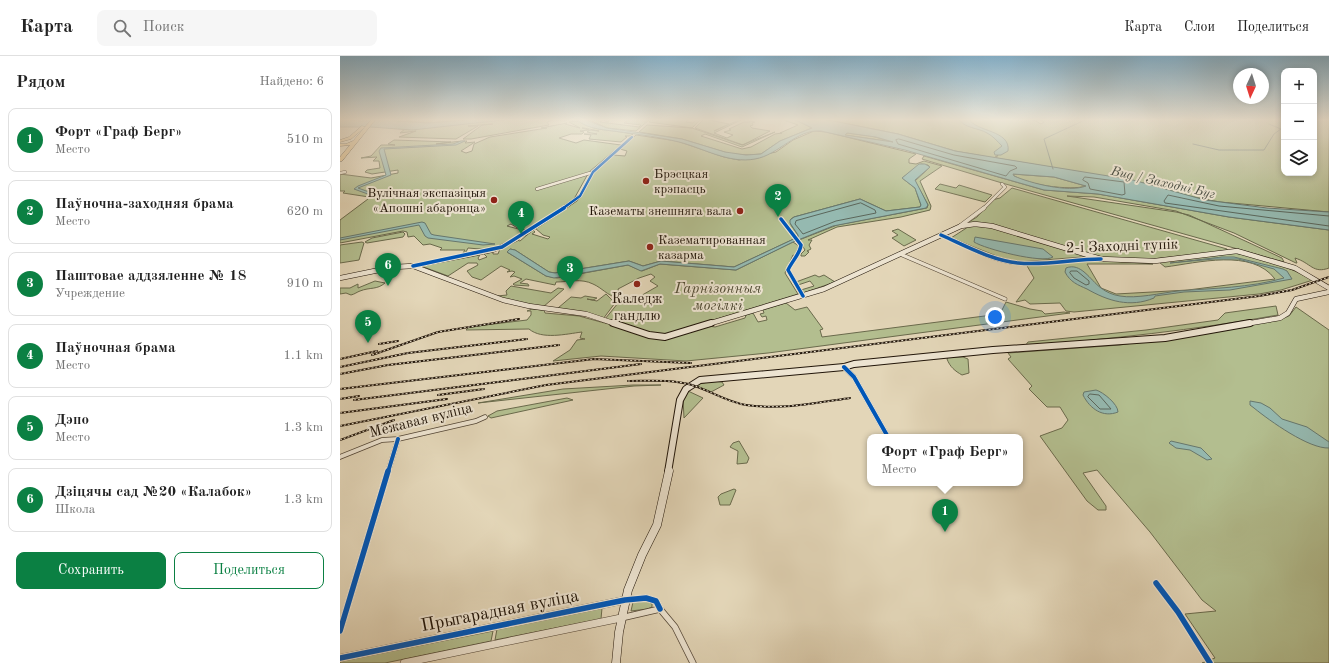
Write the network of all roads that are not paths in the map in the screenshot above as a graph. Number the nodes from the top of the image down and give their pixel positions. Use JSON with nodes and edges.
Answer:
{"nodes":[{"id":1,"x":343,"y":147,"type":"edge"},
{"id":2,"x":620,"y":147,"type":"edge"},
{"id":3,"x":340,"y":160,"type":"edge"},
{"id":4,"x":345,"y":172,"type":"dead end"},
{"id":5,"x":340,"y":173,"type":"edge"},
{"id":6,"x":590,"y":173,"type":"dead end"},
{"id":7,"x":1002,"y":184,"type":"dead end"},
{"id":8,"x":537,"y":189,"type":"dead end"},
{"id":9,"x":781,"y":219,"type":"dead end"},
{"id":10,"x":959,"y":226,"type":"junction"},
{"id":11,"x":524,"y":234,"type":"tunnel mouth"},
{"id":12,"x":941,"y":235,"type":"junction"},
{"id":13,"x":517,"y":239,"type":"tunnel mouth"},
{"id":14,"x":900,"y":254,"type":"junction"},
{"id":15,"x":1082,"y":256,"type":"junction"},
{"id":16,"x":413,"y":266,"type":"junction"},
{"id":17,"x":340,"y":278,"type":"edge"},
{"id":18,"x":1329,"y":288,"type":"edge"},
{"id":19,"x":1329,"y":292,"type":"edge"},
{"id":20,"x":803,"y":296,"type":"junction"},
{"id":21,"x":1005,"y":299,"type":"dead end"},
{"id":22,"x":844,"y":367,"type":"junction"},
{"id":23,"x":485,"y":416,"type":"dead end"},
{"id":24,"x":886,"y":434,"type":"edge"},
{"id":25,"x":398,"y":439,"type":"junction"},
{"id":26,"x":340,"y":457,"type":"edge"},
{"id":27,"x":1156,"y":584,"type":"dead end"},
{"id":28,"x":625,"y":600,"type":"junction"},
{"id":29,"x":660,"y":609,"type":"junction"},
{"id":30,"x":621,"y":618,"type":"junction"},
{"id":31,"x":340,"y":631,"type":"edge"},
{"id":32,"x":340,"y":658,"type":"edge"},
{"id":33,"x":404,"y":663,"type":"edge"},
{"id":34,"x":616,"y":663,"type":"edge"},
{"id":35,"x":693,"y":663,"type":"edge"},
{"id":36,"x":1210,"y":663,"type":"edge"}],
"edges":[{"from":1,"to":3,"type":"highway"},
{"from":2,"to":11,"type":"street"},
{"from":4,"to":5,"type":"street"},
{"from":6,"to":8,"type":"street"},
{"from":7,"to":10,"type":"street"},
{"from":9,"to":20,"type":"street"},
{"from":10,"to":12,"type":"main road"},
{"from":10,"to":15,"type":"main road","name":"2-і Заходні тупік"},
{"from":12,"to":14,"type":"main road"},
{"from":12,"to":15,"type":"street","name":"2-і Заходні тупік"},
{"from":13,"to":16,"type":"street"},
{"from":14,"to":20,"type":"main road"},
{"from":14,"to":21,"type":"street"},
{"from":15,"to":18,"type":"main road","name":"2-і Заходні тупік"},
{"from":16,"to":17,"type":"main road"},
{"from":16,"to":20,"type":"main road"},
{"from":19,"to":22,"type":"main road"},
{"from":22,"to":24,"type":"street"},
{"from":22,"to":28,"type":"main road"},
{"from":23,"to":25,"type":"street","name":"Межавая вуліца"},
{"from":25,"to":26,"type":"street","name":"Межавая вуліца"},
{"from":25,"to":31,"type":"street"},
{"from":27,"to":36,"type":"street"},
{"from":28,"to":29,"type":"street","name":"Прыгарадная вуліца"},
{"from":28,"to":30,"type":"main road"},
{"from":28,"to":32,"type":"street","name":"Прыгарадная вуліца"},
{"from":29,"to":30,"type":"street","name":"Прыгарадная вуліца"},
{"from":29,"to":35,"type":"street"},
{"from":30,"to":33,"type":"street","name":"Прыгарадная вуліца"},
{"from":30,"to":34,"type":"main road"}]}
